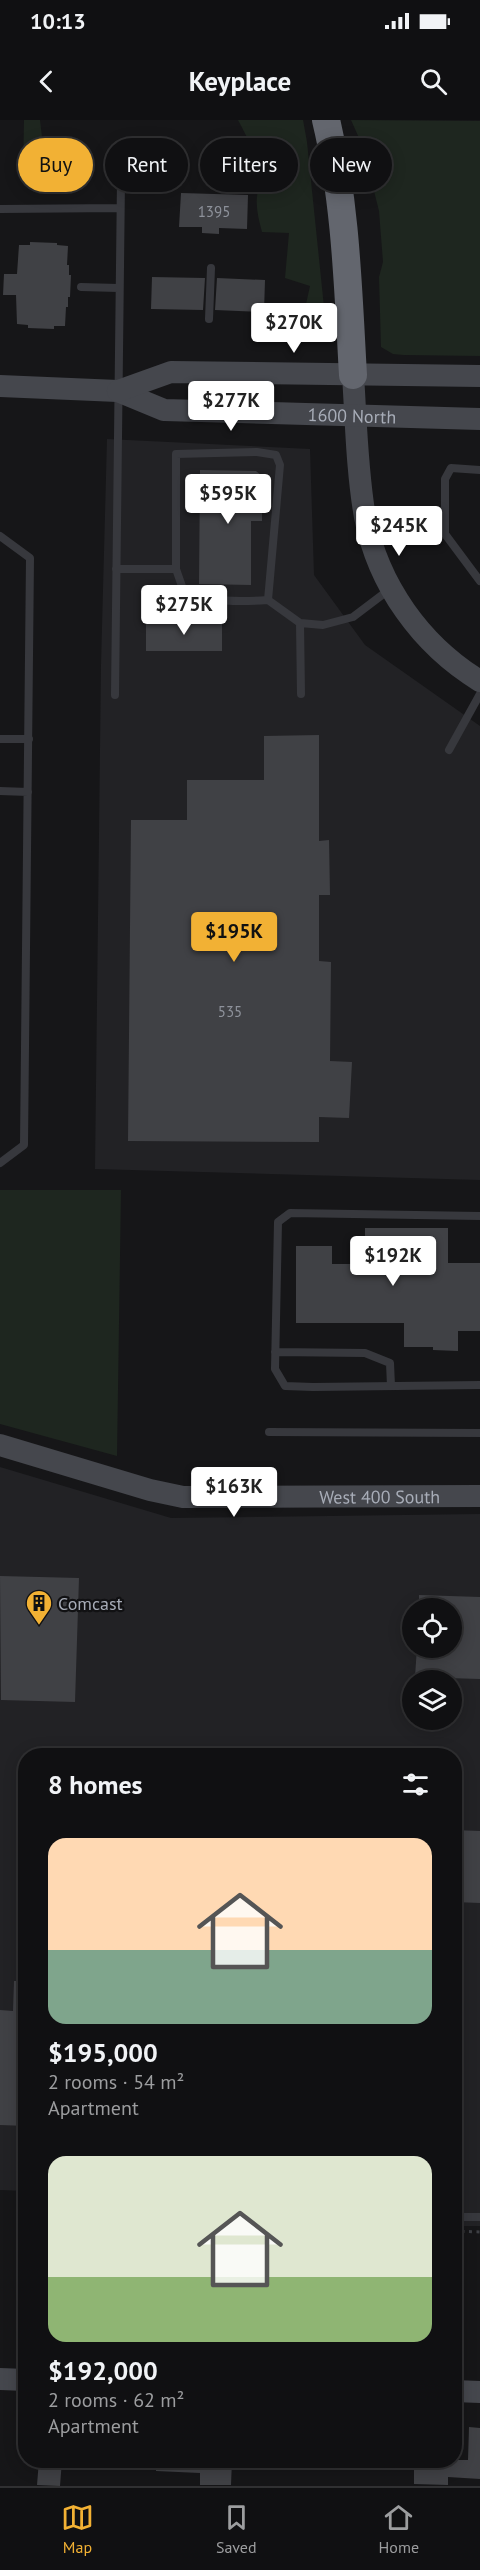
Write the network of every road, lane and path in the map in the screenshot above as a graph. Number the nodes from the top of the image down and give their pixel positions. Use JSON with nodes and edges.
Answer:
{"nodes":[{"id":1,"x":326,"y":120,"type":"edge"},
{"id":2,"x":121,"y":192,"type":"edge"},
{"id":3,"x":120,"y":208,"type":"junction"},
{"id":4,"x":0,"y":209,"type":"edge"},
{"id":5,"x":211,"y":268,"type":"dead end"},
{"id":6,"x":81,"y":287,"type":"dead end"},
{"id":7,"x":118,"y":288,"type":"junction"},
{"id":8,"x":209,"y":319,"type":"dead end"},
{"id":9,"x":353,"y":375,"type":"junction"},
{"id":10,"x":480,"y":376,"type":"edge"},
{"id":11,"x":0,"y":386,"type":"edge"},
{"id":12,"x":118,"y":391,"type":"junction"},
{"id":13,"x":356,"y":417,"type":"junction"},
{"id":14,"x":480,"y":419,"type":"edge"},
{"id":15,"x":480,"y":470,"type":"edge"},
{"id":16,"x":0,"y":536,"type":"edge"},
{"id":17,"x":177,"y":568,"type":"junction"},
{"id":18,"x":116,"y":569,"type":"junction"},
{"id":19,"x":480,"y":581,"type":"edge"},
{"id":20,"x":391,"y":588,"type":"junction"},
{"id":21,"x":268,"y":600,"type":"junction"},
{"id":22,"x":300,"y":624,"type":"junction"},
{"id":23,"x":480,"y":681,"type":"edge"},
{"id":24,"x":301,"y":694,"type":"dead end"},
{"id":25,"x":480,"y":694,"type":"edge"},
{"id":26,"x":115,"y":695,"type":"dead end"},
{"id":27,"x":0,"y":738,"type":"edge"},
{"id":28,"x":28,"y":739,"type":"junction"},
{"id":29,"x":448,"y":750,"type":"dead end"},
{"id":30,"x":0,"y":791,"type":"edge"},
{"id":31,"x":28,"y":792,"type":"junction"},
{"id":32,"x":0,"y":1163,"type":"edge"},
{"id":33,"x":480,"y":1216,"type":"edge"},
{"id":34,"x":275,"y":1352,"type":"junction"},
{"id":35,"x":480,"y":1385,"type":"edge"},
{"id":36,"x":391,"y":1386,"type":"junction"},
{"id":37,"x":269,"y":1431,"type":"dead end"},
{"id":38,"x":480,"y":1432,"type":"edge"},
{"id":39,"x":0,"y":1445,"type":"edge"},
{"id":40,"x":480,"y":1497,"type":"edge"},
{"id":41,"x":462,"y":2217,"type":"edge"},
{"id":42,"x":480,"y":2217,"type":"edge"},
{"id":43,"x":462,"y":2231,"type":"edge"},
{"id":44,"x":480,"y":2232,"type":"edge"},
{"id":45,"x":0,"y":2379,"type":"edge"},
{"id":46,"x":18,"y":2380,"type":"edge"},
{"id":47,"x":462,"y":2391,"type":"edge"},
{"id":48,"x":480,"y":2392,"type":"edge"}],
"edges":[{"from":1,"to":9,"type":"highway"},
{"from":2,"to":3,"type":"lane"},
{"from":3,"to":4,"type":"lane"},
{"from":3,"to":7,"type":"lane"},
{"from":5,"to":8,"type":"lane"},
{"from":6,"to":7,"type":"lane"},
{"from":7,"to":12,"type":"lane"},
{"from":9,"to":10,"type":"street","name":"1600 North"},
{"from":9,"to":12,"type":"street","name":"1600 North"},
{"from":9,"to":13,"type":"street"},
{"from":11,"to":12,"type":"street","name":"1600 North"},
{"from":12,"to":13,"type":"street","name":"1600 North"},
{"from":12,"to":18,"type":"lane"},
{"from":13,"to":14,"type":"street","name":"1600 North"},
{"from":13,"to":20,"type":"street"},
{"from":15,"to":19,"type":"lane"},
{"from":16,"to":28,"type":"lane"},
{"from":17,"to":18,"type":"lane"},
{"from":17,"to":21,"type":"lane"},
{"from":17,"to":21,"type":"lane"},
{"from":18,"to":26,"type":"lane"},
{"from":20,"to":22,"type":"lane"},
{"from":20,"to":23,"type":"street"},
{"from":21,"to":22,"type":"lane"},
{"from":22,"to":24,"type":"lane"},
{"from":25,"to":29,"type":"lane"},
{"from":27,"to":28,"type":"lane"},
{"from":28,"to":31,"type":"lane"},
{"from":30,"to":31,"type":"lane"},
{"from":31,"to":32,"type":"lane"},
{"from":33,"to":34,"type":"lane"},
{"from":34,"to":36,"type":"lane"},
{"from":34,"to":36,"type":"lane"},
{"from":35,"to":36,"type":"lane"},
{"from":37,"to":38,"type":"lane"},
{"from":39,"to":40,"type":"street","name":"West 400 South"},
{"from":41,"to":42,"type":"lane"},
{"from":43,"to":44,"type":"path"},
{"from":45,"to":46,"type":"street"},
{"from":47,"to":48,"type":"street"}]}
